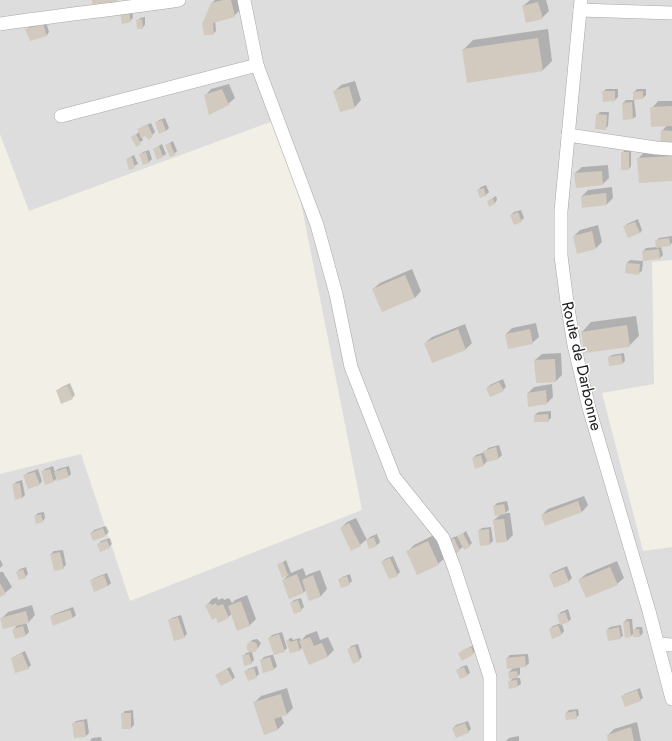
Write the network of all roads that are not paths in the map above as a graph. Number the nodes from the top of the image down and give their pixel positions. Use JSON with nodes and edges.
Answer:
{"nodes":[{"id":1,"x":179,"y":0,"type":"edge"},
{"id":2,"x":244,"y":0,"type":"edge"},
{"id":3,"x":580,"y":5,"type":"edge"},
{"id":4,"x":672,"y":13,"type":"edge"},
{"id":5,"x":0,"y":24,"type":"edge"},
{"id":6,"x":257,"y":65,"type":"junction"},
{"id":7,"x":61,"y":116,"type":"dead end"},
{"id":8,"x":568,"y":135,"type":"junction"},
{"id":9,"x":672,"y":149,"type":"edge"},
{"id":10,"x":658,"y":644,"type":"junction"},
{"id":11,"x":672,"y":645,"type":"edge"},
{"id":12,"x":672,"y":699,"type":"edge"},
{"id":13,"x":490,"y":741,"type":"edge"}],
"edges":[{"from":1,"to":5,"type":"street"},
{"from":2,"to":6,"type":"street"},
{"from":3,"to":4,"type":"street"},
{"from":3,"to":8,"type":"street","name":"Route de Darbonne"},
{"from":6,"to":7,"type":"street"},
{"from":6,"to":13,"type":"street"},
{"from":8,"to":9,"type":"street"},
{"from":8,"to":10,"type":"street","name":"Route de Darbonne"},
{"from":10,"to":11,"type":"street"},
{"from":10,"to":12,"type":"street","name":"Route de Darbonne"}]}
